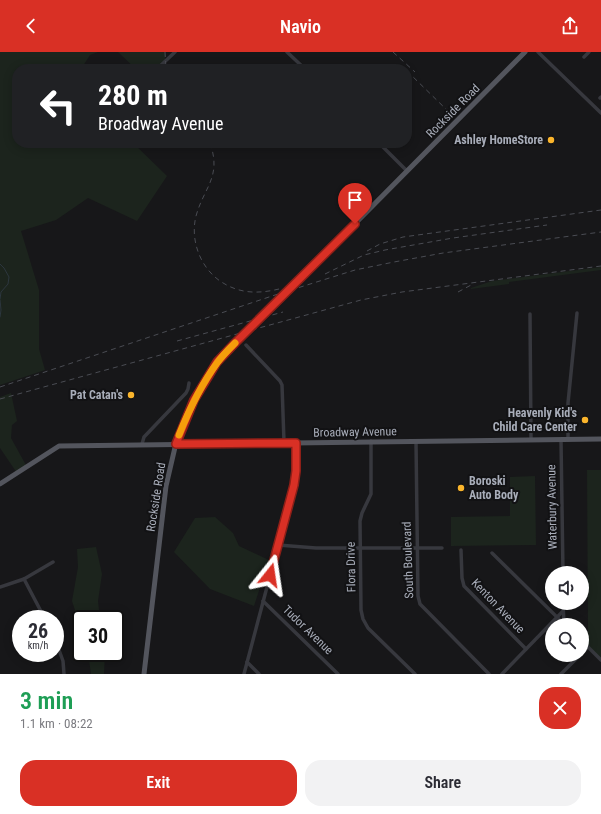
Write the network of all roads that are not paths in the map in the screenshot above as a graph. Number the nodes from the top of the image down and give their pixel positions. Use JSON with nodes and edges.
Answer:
{"nodes":[{"id":1,"x":175,"y":52,"type":"edge"},
{"id":2,"x":287,"y":52,"type":"edge"},
{"id":3,"x":525,"y":52,"type":"edge"},
{"id":4,"x":538,"y":52,"type":"edge"},
{"id":5,"x":589,"y":52,"type":"edge"},
{"id":6,"x":584,"y":57,"type":"dead end"},
{"id":7,"x":162,"y":64,"type":"edge"},
{"id":8,"x":300,"y":64,"type":"edge"},
{"id":9,"x":601,"y":113,"type":"edge"},
{"id":10,"x":384,"y":148,"type":"edge"},
{"id":11,"x":407,"y":170,"type":"junction"},
{"id":12,"x":530,"y":314,"type":"dead end"},
{"id":13,"x":577,"y":314,"type":"dead end"},
{"id":14,"x":246,"y":345,"type":"dead end"},
{"id":15,"x":189,"y":383,"type":"dead end"},
{"id":16,"x":601,"y":439,"type":"edge"},
{"id":17,"x":531,"y":440,"type":"junction"},
{"id":18,"x":561,"y":440,"type":"junction"},
{"id":19,"x":568,"y":440,"type":"junction"},
{"id":20,"x":371,"y":441,"type":"junction"},
{"id":21,"x":284,"y":442,"type":"junction"},
{"id":22,"x":416,"y":442,"type":"junction"},
{"id":23,"x":296,"y":443,"type":"junction"},
{"id":24,"x":142,"y":444,"type":"junction"},
{"id":25,"x":176,"y":444,"type":"junction"},
{"id":26,"x":0,"y":484,"type":"edge"},
{"id":27,"x":278,"y":545,"type":"junction"},
{"id":28,"x":418,"y":547,"type":"junction"},
{"id":29,"x":360,"y":548,"type":"junction"},
{"id":30,"x":442,"y":548,"type":"dead end"},
{"id":31,"x":462,"y":550,"type":"dead end"},
{"id":32,"x":492,"y":553,"type":"dead end"},
{"id":33,"x":53,"y":562,"type":"dead end"},
{"id":34,"x":562,"y":566,"type":"edge"},
{"id":35,"x":24,"y":579,"type":"junction"},
{"id":36,"x":0,"y":588,"type":"edge"},
{"id":37,"x":263,"y":601,"type":"junction"},
{"id":38,"x":40,"y":610,"type":"edge"},
{"id":39,"x":563,"y":611,"type":"joint"},
{"id":40,"x":557,"y":617,"type":"junction"},
{"id":41,"x":564,"y":618,"type":"edge"},
{"id":42,"x":589,"y":648,"type":"edge"},
{"id":43,"x":526,"y":649,"type":"junction"},
{"id":44,"x":601,"y":660,"type":"edge"},
{"id":45,"x":63,"y":662,"type":"edge"},
{"id":46,"x":247,"y":662,"type":"junction"},
{"id":47,"x":573,"y":662,"type":"edge"},
{"id":48,"x":64,"y":674,"type":"edge"},
{"id":49,"x":144,"y":674,"type":"edge"},
{"id":50,"x":244,"y":674,"type":"edge"},
{"id":51,"x":259,"y":674,"type":"edge"},
{"id":52,"x":338,"y":674,"type":"edge"},
{"id":53,"x":415,"y":674,"type":"edge"},
{"id":54,"x":489,"y":674,"type":"edge"},
{"id":55,"x":502,"y":674,"type":"edge"},
{"id":56,"x":561,"y":674,"type":"edge"}],
"edges":[{"from":1,"to":7,"type":"street"},
{"from":2,"to":8,"type":"street"},
{"from":3,"to":11,"type":"main road","name":"Rockside Road"},
{"from":4,"to":9,"type":"street"},
{"from":5,"to":6,"type":"street"},
{"from":10,"to":11,"type":"street"},
{"from":11,"to":25,"type":"main road","name":"Rockside Road","bridge":true},
{"from":12,"to":17,"type":"street"},
{"from":13,"to":19,"type":"street"},
{"from":14,"to":21,"type":"street"},
{"from":15,"to":24,"type":"street"},
{"from":16,"to":19,"type":"main road","name":"Broadway Avenue"},
{"from":17,"to":18,"type":"main road","name":"Broadway Avenue"},
{"from":17,"to":22,"type":"main road","name":"Broadway Avenue"},
{"from":18,"to":19,"type":"main road","name":"Broadway Avenue"},
{"from":18,"to":34,"type":"street","name":"Waterbury Avenue"},
{"from":20,"to":22,"type":"main road","name":"Broadway Avenue"},
{"from":20,"to":23,"type":"main road","name":"Broadway Avenue"},
{"from":20,"to":29,"type":"street","name":"Flora Drive"},
{"from":21,"to":23,"type":"main road","name":"Broadway Avenue"},
{"from":21,"to":25,"type":"main road","name":"Broadway Avenue"},
{"from":22,"to":28,"type":"street","name":"South Boulevard"},
{"from":23,"to":27,"type":"street"},
{"from":24,"to":25,"type":"main road","name":"Broadway Avenue"},
{"from":24,"to":26,"type":"main road","name":"Broadway Avenue"},
{"from":25,"to":49,"type":"main road","name":"Rockside Road"},
{"from":27,"to":29,"type":"street"},
{"from":27,"to":37,"type":"street"},
{"from":28,"to":29,"type":"street"},
{"from":28,"to":30,"type":"street"},
{"from":28,"to":54,"type":"street","name":"South Boulevard"},
{"from":29,"to":53,"type":"street","name":"Flora Drive"},
{"from":31,"to":43,"type":"street","name":"Kenton Avenue"},
{"from":32,"to":40,"type":"street"},
{"from":33,"to":35,"type":"street"},
{"from":35,"to":36,"type":"street"},
{"from":35,"to":38,"type":"street"},
{"from":37,"to":46,"type":"street"},
{"from":37,"to":52,"type":"street","name":"Tudor Avenue"},
{"from":39,"to":40,"type":"street"},
{"from":39,"to":41,"type":"street"},
{"from":40,"to":43,"type":"street"},
{"from":42,"to":44,"type":"street"},
{"from":43,"to":55,"type":"street"},
{"from":45,"to":48,"type":"street"},
{"from":46,"to":50,"type":"street"},
{"from":46,"to":51,"type":"street"},
{"from":47,"to":56,"type":"street"}]}
